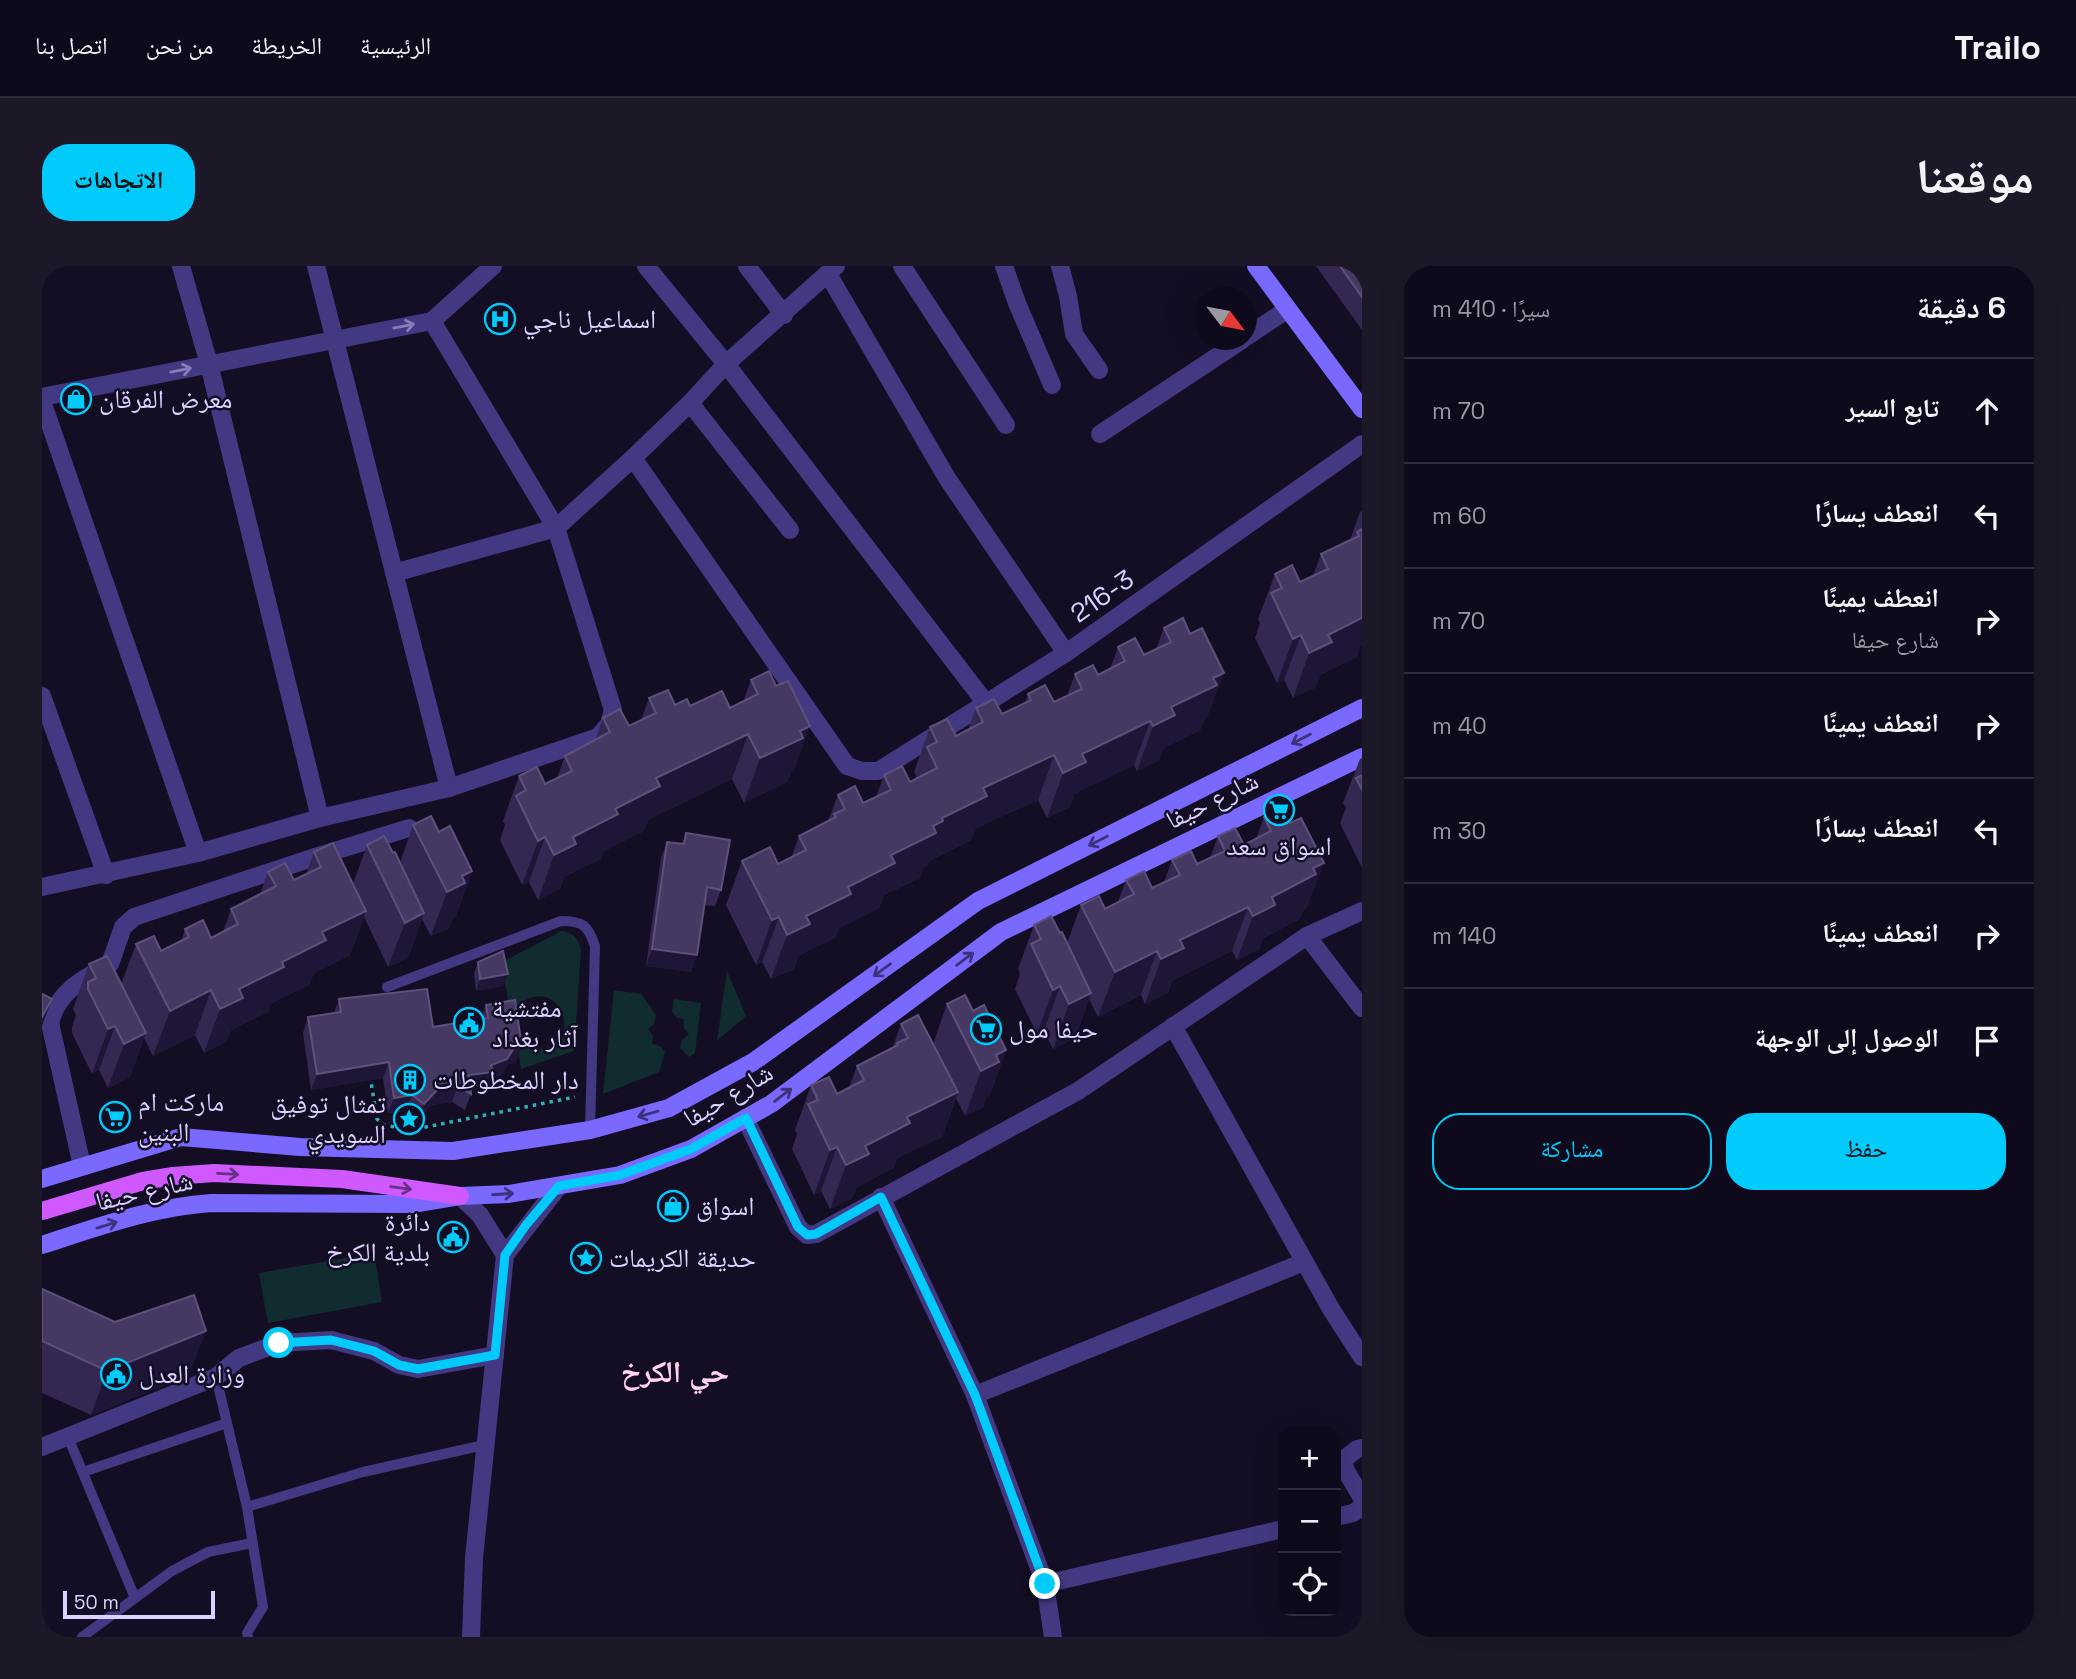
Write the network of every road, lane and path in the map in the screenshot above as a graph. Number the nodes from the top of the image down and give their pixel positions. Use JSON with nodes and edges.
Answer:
{"nodes":[{"id":1,"x":181,"y":266,"type":"edge"},
{"id":2,"x":316,"y":266,"type":"edge"},
{"id":3,"x":493,"y":266,"type":"edge"},
{"id":4,"x":646,"y":266,"type":"edge"},
{"id":5,"x":747,"y":266,"type":"edge"},
{"id":6,"x":902,"y":266,"type":"edge"},
{"id":7,"x":1004,"y":266,"type":"edge"},
{"id":8,"x":1060,"y":266,"type":"edge"},
{"id":9,"x":1256,"y":266,"type":"edge"},
{"id":10,"x":832,"y":270,"type":"edge"},
{"id":11,"x":1288,"y":309,"type":"junction"},
{"id":12,"x":784,"y":315,"type":"junction"},
{"id":13,"x":432,"y":321,"type":"junction"},
{"id":14,"x":1257,"y":330,"type":"edge"},
{"id":15,"x":335,"y":340,"type":"junction"},
{"id":16,"x":1227,"y":350,"type":"edge"},
{"id":17,"x":209,"y":364,"type":"junction"},
{"id":18,"x":726,"y":364,"type":"junction"},
{"id":19,"x":1099,"y":370,"type":"dead end"},
{"id":20,"x":1052,"y":385,"type":"dead end"},
{"id":21,"x":42,"y":399,"type":"edge"},
{"id":22,"x":690,"y":403,"type":"junction"},
{"id":23,"x":1362,"y":409,"type":"edge"},
{"id":24,"x":1006,"y":425,"type":"dead end"},
{"id":25,"x":1100,"y":434,"type":"dead end"},
{"id":26,"x":1362,"y":444,"type":"edge"},
{"id":27,"x":634,"y":458,"type":"junction"},
{"id":28,"x":555,"y":528,"type":"junction"},
{"id":29,"x":790,"y":530,"type":"dead end"},
{"id":30,"x":394,"y":573,"type":"junction"},
{"id":31,"x":1066,"y":653,"type":"junction"},
{"id":32,"x":42,"y":696,"type":"edge"},
{"id":33,"x":985,"y":702,"type":"junction"},
{"id":34,"x":1362,"y":708,"type":"edge"},
{"id":35,"x":1362,"y":757,"type":"edge"},
{"id":36,"x":449,"y":788,"type":"junction"},
{"id":37,"x":320,"y":818,"type":"junction"},
{"id":38,"x":409,"y":828,"type":"dead end"},
{"id":39,"x":198,"y":853,"type":"junction"},
{"id":40,"x":106,"y":874,"type":"junction"},
{"id":41,"x":42,"y":887,"type":"edge"},
{"id":42,"x":1362,"y":911,"type":"edge"},
{"id":43,"x":1307,"y":936,"type":"junction"},
{"id":44,"x":387,"y":987,"type":"dead end"},
{"id":45,"x":42,"y":1005,"type":"edge"},
{"id":46,"x":1362,"y":1008,"type":"edge"},
{"id":47,"x":50,"y":1023,"type":"junction"},
{"id":48,"x":1173,"y":1026,"type":"junction"},
{"id":49,"x":369,"y":1068,"type":"edge"},
{"id":50,"x":591,"y":1094,"type":"junction"},
{"id":51,"x":746,"y":1118,"type":"junction"},
{"id":52,"x":590,"y":1130,"type":"junction"},
{"id":53,"x":82,"y":1166,"type":"junction"},
{"id":54,"x":42,"y":1179,"type":"edge"},
{"id":55,"x":559,"y":1186,"type":"junction"},
{"id":56,"x":460,"y":1196,"type":"junction"},
{"id":57,"x":881,"y":1197,"type":"junction"},
{"id":58,"x":42,"y":1211,"type":"edge"},
{"id":59,"x":42,"y":1245,"type":"edge"},
{"id":60,"x":505,"y":1255,"type":"junction"},
{"id":61,"x":1304,"y":1262,"type":"junction"},
{"id":62,"x":495,"y":1355,"type":"junction"},
{"id":63,"x":1362,"y":1357,"type":"edge"},
{"id":64,"x":216,"y":1377,"type":"junction"},
{"id":65,"x":975,"y":1395,"type":"junction"},
{"id":66,"x":227,"y":1423,"type":"junction"},
{"id":67,"x":68,"y":1437,"type":"junction"},
{"id":68,"x":484,"y":1445,"type":"junction"},
{"id":69,"x":42,"y":1447,"type":"edge"},
{"id":70,"x":1362,"y":1448,"type":"edge"},
{"id":71,"x":83,"y":1472,"type":"junction"},
{"id":72,"x":1362,"y":1498,"type":"edge"},
{"id":73,"x":247,"y":1507,"type":"junction"},
{"id":74,"x":1362,"y":1507,"type":"edge"},
{"id":75,"x":1341,"y":1516,"type":"edge"},
{"id":76,"x":1278,"y":1530,"type":"edge"},
{"id":77,"x":252,"y":1543,"type":"junction"},
{"id":78,"x":1045,"y":1584,"type":"junction"},
{"id":79,"x":135,"y":1598,"type":"junction"},
{"id":80,"x":82,"y":1637,"type":"edge"},
{"id":81,"x":248,"y":1637,"type":"edge"},
{"id":82,"x":471,"y":1637,"type":"edge"},
{"id":83,"x":1053,"y":1637,"type":"edge"}],
"edges":[{"from":1,"to":17,"type":"street"},
{"from":2,"to":15,"type":"street"},
{"from":3,"to":13,"type":"street"},
{"from":4,"to":18,"type":"street"},
{"from":5,"to":12,"type":"street"},
{"from":6,"to":24,"type":"street"},
{"from":7,"to":20,"type":"street"},
{"from":8,"to":19,"type":"street"},
{"from":9,"to":11,"type":"main road"},
{"from":10,"to":12,"type":"street"},
{"from":10,"to":31,"type":"street"},
{"from":11,"to":14,"type":"street"},
{"from":11,"to":23,"type":"main road"},
{"from":12,"to":18,"type":"street"},
{"from":15,"to":13,"type":"street","one_way":true},
{"from":13,"to":28,"type":"street"},
{"from":15,"to":17,"type":"street"},
{"from":15,"to":30,"type":"street"},
{"from":16,"to":25,"type":"street"},
{"from":21,"to":17,"type":"street","one_way":true},
{"from":17,"to":37,"type":"street"},
{"from":18,"to":22,"type":"street"},
{"from":18,"to":33,"type":"street"},
{"from":21,"to":39,"type":"street"},
{"from":22,"to":27,"type":"street"},
{"from":22,"to":29,"type":"street"},
{"from":26,"to":31,"type":"street","name":"216-3"},
{"from":27,"to":28,"type":"street"},
{"from":27,"to":33,"type":"street","name":"216-3"},
{"from":28,"to":30,"type":"street"},
{"from":28,"to":36,"type":"street"},
{"from":30,"to":36,"type":"street"},
{"from":31,"to":33,"type":"street","name":"216-3"},
{"from":32,"to":40,"type":"street"},
{"from":34,"to":52,"type":"main road","name":"شارع حيفا","one_way":true},
{"from":51,"to":35,"type":"main road","name":"شارع حيفا","one_way":true},
{"from":36,"to":37,"type":"street"},
{"from":37,"to":39,"type":"street"},
{"from":38,"to":47,"type":"street"},
{"from":39,"to":40,"type":"street"},
{"from":40,"to":41,"type":"street"},
{"from":42,"to":43,"type":"street"},
{"from":43,"to":46,"type":"street"},
{"from":43,"to":48,"type":"street"},
{"from":44,"to":50,"type":"lane"},
{"from":45,"to":47,"type":"street"},
{"from":47,"to":53,"type":"street"},
{"from":48,"to":57,"type":"street"},
{"from":48,"to":61,"type":"street"},
{"from":49,"to":50,"type":"path"},
{"from":50,"to":52,"type":"lane"},
{"from":51,"to":55,"type":"main road","name":"شارع حيفا"},
{"from":51,"to":57,"type":"street"},
{"from":52,"to":53,"type":"main road","name":"شارع حيفا"},
{"from":53,"to":54,"type":"main road","name":"شارع حيفا"},
{"from":56,"to":55,"type":"main road","name":"شارع حيفا","one_way":true},
{"from":55,"to":60,"type":"street"},
{"from":58,"to":56,"type":"main road","one_way":true},
{"from":59,"to":56,"type":"main road","name":"شارع حيفا","one_way":true},
{"from":56,"to":60,"type":"street"},
{"from":57,"to":65,"type":"street"},
{"from":60,"to":62,"type":"street"},
{"from":61,"to":63,"type":"street"},
{"from":61,"to":65,"type":"street"},
{"from":62,"to":64,"type":"street"},
{"from":62,"to":68,"type":"street"},
{"from":64,"to":66,"type":"lane"},
{"from":64,"to":67,"type":"street"},
{"from":65,"to":78,"type":"street"},
{"from":66,"to":71,"type":"lane"},
{"from":66,"to":73,"type":"lane"},
{"from":67,"to":69,"type":"street"},
{"from":67,"to":71,"type":"lane"},
{"from":68,"to":73,"type":"lane"},
{"from":68,"to":82,"type":"street"},
{"from":70,"to":72,"type":"street"},
{"from":71,"to":79,"type":"lane"},
{"from":73,"to":77,"type":"lane"},
{"from":74,"to":75,"type":"street"},
{"from":76,"to":78,"type":"street"},
{"from":77,"to":79,"type":"lane"},
{"from":77,"to":81,"type":"lane"},
{"from":78,"to":83,"type":"street"},
{"from":79,"to":80,"type":"lane"}]}
